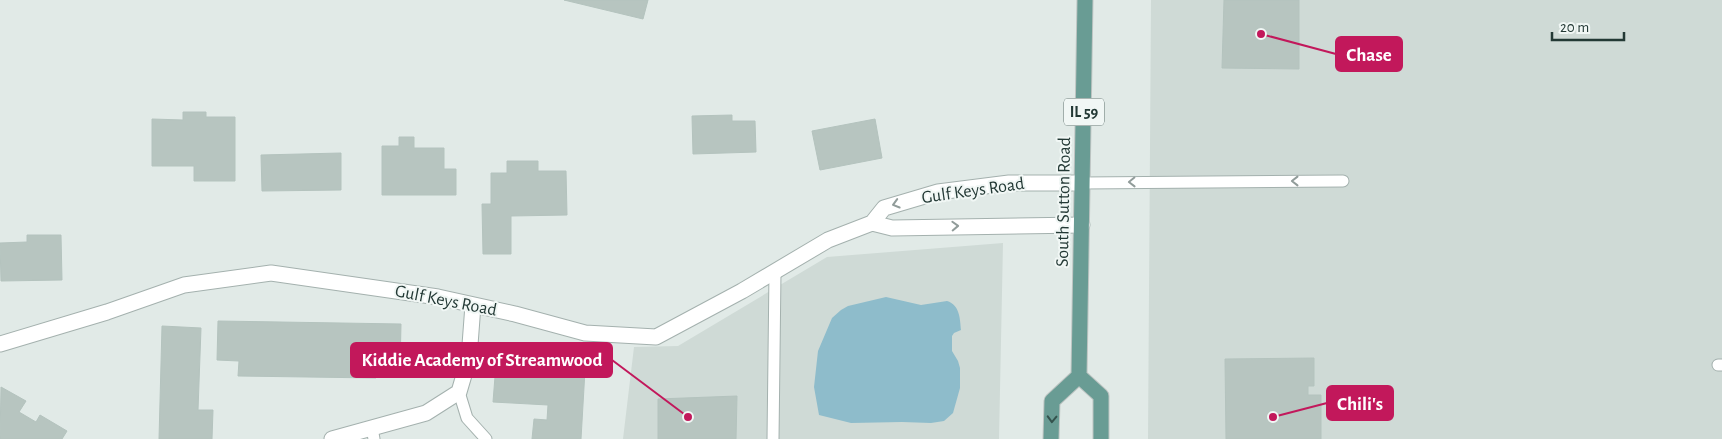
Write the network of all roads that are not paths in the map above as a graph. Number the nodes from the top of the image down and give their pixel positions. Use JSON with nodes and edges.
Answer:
{"nodes":[{"id":1,"x":1085,"y":0,"type":"edge"},
{"id":2,"x":1343,"y":181,"type":"dead end"},
{"id":3,"x":1083,"y":183,"type":"junction"},
{"id":4,"x":872,"y":223,"type":"junction"},
{"id":5,"x":1082,"y":224,"type":"junction"},
{"id":6,"x":775,"y":272,"type":"junction"},
{"id":7,"x":473,"y":305,"type":"junction"},
{"id":8,"x":0,"y":344,"type":"edge"},
{"id":9,"x":1079,"y":376,"type":"junction"},
{"id":10,"x":459,"y":392,"type":"junction"},
{"id":11,"x":373,"y":433,"type":"edge"},
{"id":12,"x":332,"y":439,"type":"edge"},
{"id":13,"x":486,"y":439,"type":"edge"},
{"id":14,"x":773,"y":439,"type":"edge"},
{"id":15,"x":1051,"y":439,"type":"edge"},
{"id":16,"x":1101,"y":439,"type":"edge"}],
"edges":[{"from":1,"to":3,"type":"main road","name":"South Sutton Road","number":"IL 59"},
{"from":2,"to":3,"type":"lane","one_way":true},
{"from":3,"to":4,"type":"street","name":"Gulf Keys Road","one_way":true},
{"from":3,"to":5,"type":"main road","name":"South Sutton Road","number":"IL 59"},
{"from":4,"to":5,"type":"street","name":"Gulf Keys Road","one_way":true},
{"from":4,"to":6,"type":"street","name":"Gulf Keys Road"},
{"from":5,"to":9,"type":"main road","name":"South Sutton Road","number":"IL 59"},
{"from":6,"to":7,"type":"street","name":"Gulf Keys Road"},
{"from":6,"to":14,"type":"lane"},
{"from":7,"to":8,"type":"street","name":"Gulf Keys Road"},
{"from":7,"to":10,"type":"street"},
{"from":9,"to":15,"type":"main road","one_way":true},
{"from":9,"to":16,"type":"main road"},
{"from":10,"to":11,"type":"street"},
{"from":10,"to":13,"type":"lane"},
{"from":11,"to":12,"type":"street"}]}
